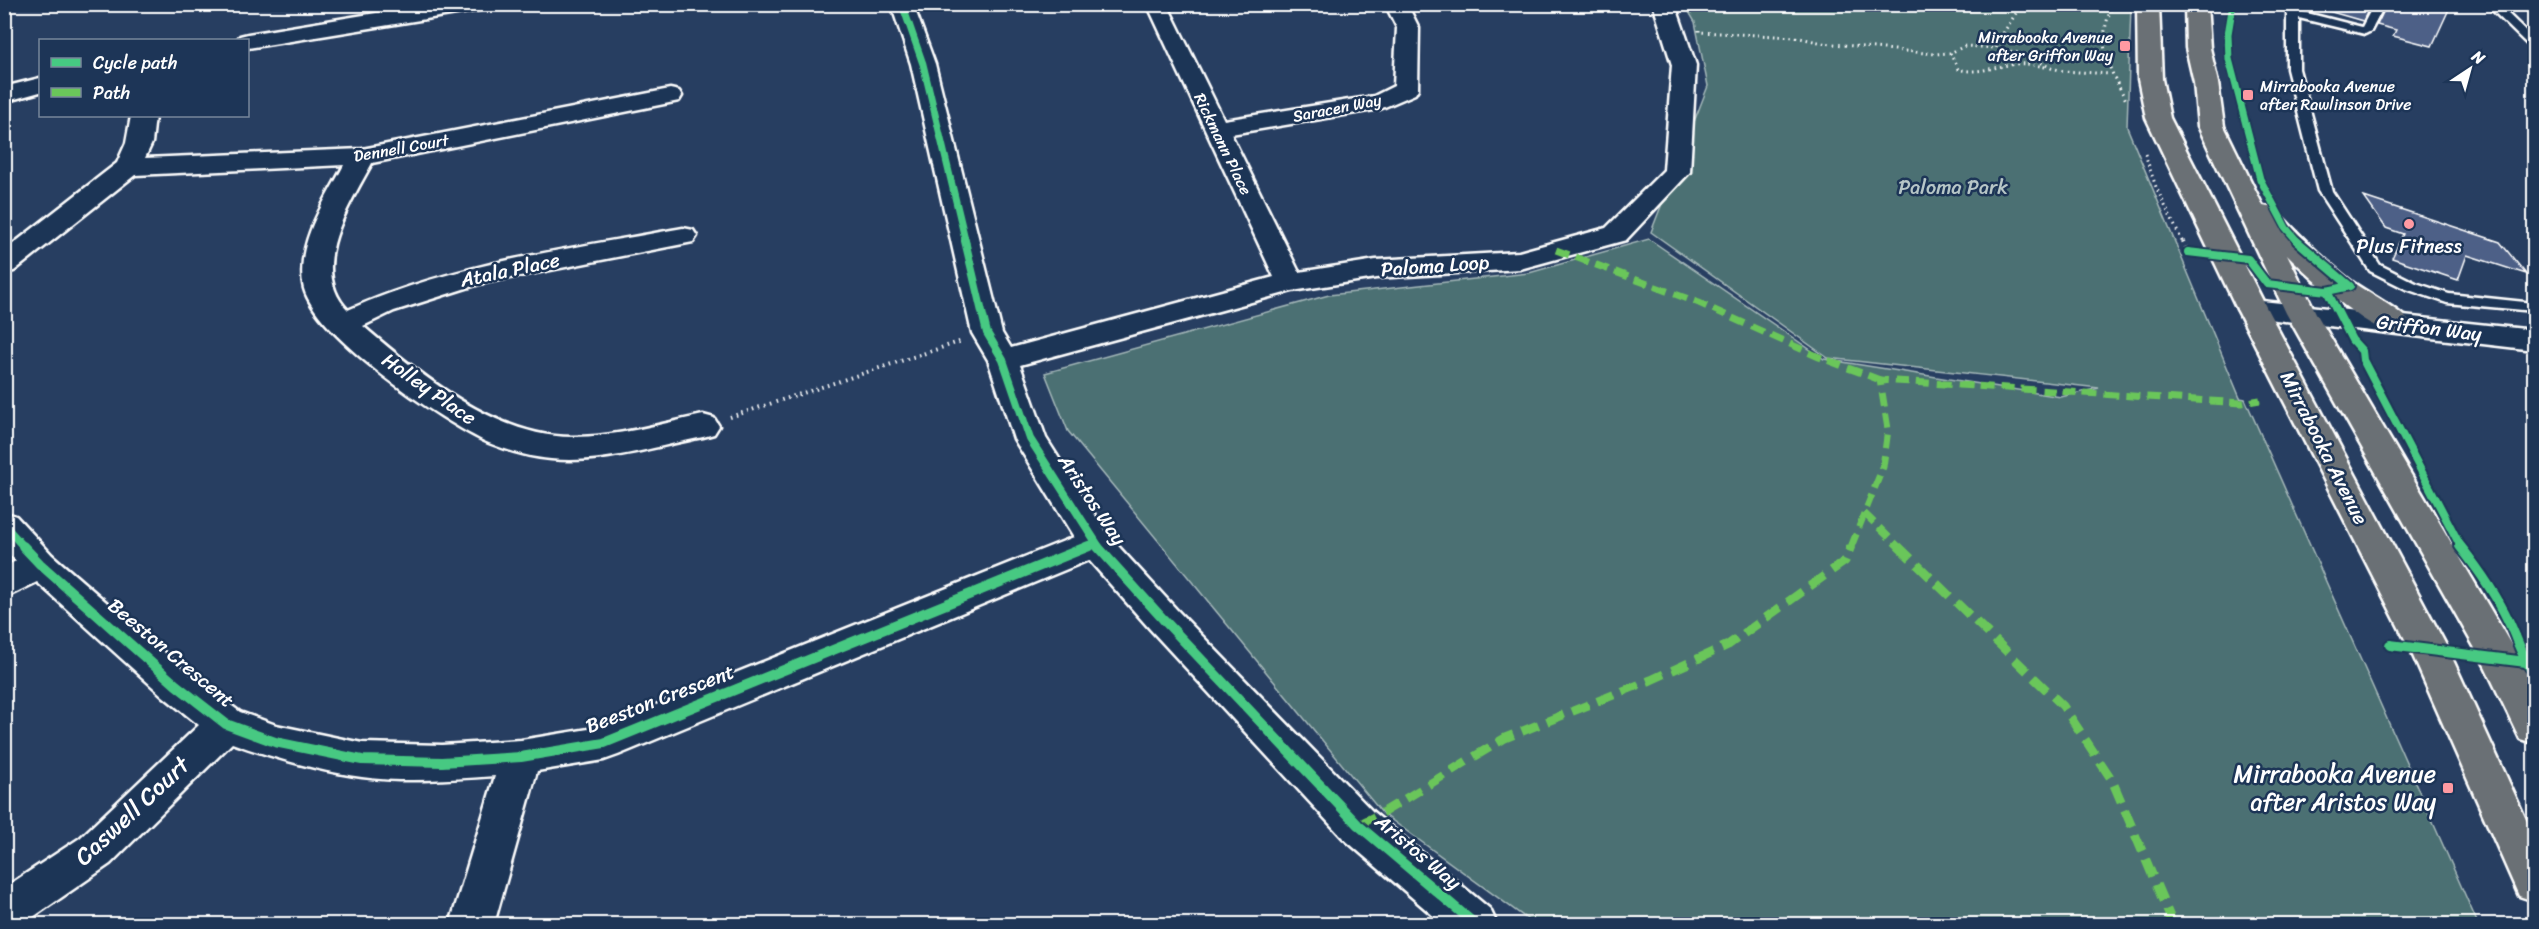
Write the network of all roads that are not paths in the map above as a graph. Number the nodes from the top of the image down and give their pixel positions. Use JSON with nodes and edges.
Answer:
{"nodes":[{"id":1,"x":475,"y":4,"type":"edge"},
{"id":2,"x":902,"y":4,"type":"edge"},
{"id":3,"x":1396,"y":4,"type":"edge"},
{"id":4,"x":1664,"y":4,"type":"edge"},
{"id":5,"x":2148,"y":4,"type":"edge"},
{"id":6,"x":2196,"y":4,"type":"edge"},
{"id":7,"x":2380,"y":4,"type":"edge"},
{"id":8,"x":2454,"y":4,"type":"edge"},
{"id":9,"x":2460,"y":4,"type":"edge"},
{"id":10,"x":2491,"y":4,"type":"edge"},
{"id":11,"x":1157,"y":6,"type":"dead end"},
{"id":12,"x":2294,"y":9,"type":"edge"},
{"id":13,"x":249,"y":41,"type":"edge"},
{"id":14,"x":2535,"y":45,"type":"edge"},
{"id":15,"x":39,"y":85,"type":"edge"},
{"id":16,"x":4,"y":95,"type":"edge"},
{"id":17,"x":670,"y":96,"type":"dead end"},
{"id":18,"x":143,"y":117,"type":"edge"},
{"id":19,"x":1216,"y":129,"type":"junction"},
{"id":20,"x":362,"y":157,"type":"junction"},
{"id":21,"x":128,"y":167,"type":"junction"},
{"id":22,"x":2239,"y":185,"type":"junction"},
{"id":23,"x":683,"y":236,"type":"dead end"},
{"id":24,"x":4,"y":265,"type":"edge"},
{"id":25,"x":1290,"y":282,"type":"junction"},
{"id":26,"x":2535,"y":307,"type":"edge"},
{"id":27,"x":2257,"y":320,"type":"junction"},
{"id":28,"x":342,"y":324,"type":"junction"},
{"id":29,"x":2396,"y":324,"type":"junction"},
{"id":30,"x":2308,"y":325,"type":"junction"},
{"id":31,"x":2535,"y":340,"type":"edge"},
{"id":32,"x":995,"y":347,"type":"junction"},
{"id":33,"x":2535,"y":355,"type":"edge"},
{"id":34,"x":703,"y":426,"type":"road end"},
{"id":35,"x":4,"y":525,"type":"edge"},
{"id":36,"x":1095,"y":543,"type":"junction"},
{"id":37,"x":40,"y":564,"type":"junction"},
{"id":38,"x":4,"y":584,"type":"edge"},
{"id":39,"x":226,"y":724,"type":"junction"},
{"id":40,"x":2535,"y":727,"type":"edge"},
{"id":41,"x":521,"y":757,"type":"junction"},
{"id":42,"x":2535,"y":882,"type":"edge"},
{"id":43,"x":4,"y":913,"type":"edge"},
{"id":44,"x":472,"y":924,"type":"edge"},
{"id":45,"x":1475,"y":924,"type":"edge"}],
"edges":[{"from":1,"to":13,"type":"street"},
{"from":2,"to":32,"type":"street","name":"Aristos Way"},
{"from":3,"to":19,"type":"street","name":"Saracen Way"},
{"from":4,"to":25,"type":"street","name":"Paloma Loop"},
{"from":5,"to":27,"type":"main road","name":"Mirrabooka Avenue"},
{"from":6,"to":22,"type":"main road"},
{"from":7,"to":12,"type":"lane"},
{"from":8,"to":9,"type":"lane"},
{"from":10,"to":14,"type":"lane"},
{"from":11,"to":19,"type":"street","name":"Rickmann Place"},
{"from":12,"to":26,"type":"lane"},
{"from":15,"to":16,"type":"street"},
{"from":17,"to":20,"type":"street","name":"Dennell Court"},
{"from":18,"to":21,"type":"street"},
{"from":19,"to":25,"type":"street","name":"Rickmann Place"},
{"from":20,"to":21,"type":"street","name":"Dennell Court"},
{"from":20,"to":28,"type":"street","name":"Holley Place"},
{"from":21,"to":24,"type":"street"},
{"from":22,"to":29,"type":"main road"},
{"from":22,"to":30,"type":"main road"},
{"from":23,"to":28,"type":"street","name":"Atala Place"},
{"from":25,"to":32,"type":"street","name":"Paloma Loop"},
{"from":27,"to":30,"type":"street","name":"Griffon Way"},
{"from":27,"to":42,"type":"main road","name":"Mirrabooka Avenue"},
{"from":28,"to":34,"type":"street","name":"Holley Place"},
{"from":29,"to":30,"type":"street","name":"Griffon Way"},
{"from":29,"to":31,"type":"street","name":"Griffon Way"},
{"from":30,"to":33,"type":"street","name":"Griffon Way"},
{"from":30,"to":40,"type":"main road"},
{"from":32,"to":36,"type":"street","name":"Aristos Way"},
{"from":35,"to":37,"type":"street","name":"Beeston Crescent"},
{"from":36,"to":41,"type":"street","name":"Beeston Crescent"},
{"from":36,"to":45,"type":"street","name":"Aristos Way"},
{"from":37,"to":38,"type":"street"},
{"from":37,"to":39,"type":"street","name":"Beeston Crescent"},
{"from":39,"to":41,"type":"street","name":"Beeston Crescent"},
{"from":39,"to":43,"type":"street","name":"Caswell Court"},
{"from":41,"to":44,"type":"street"}]}
